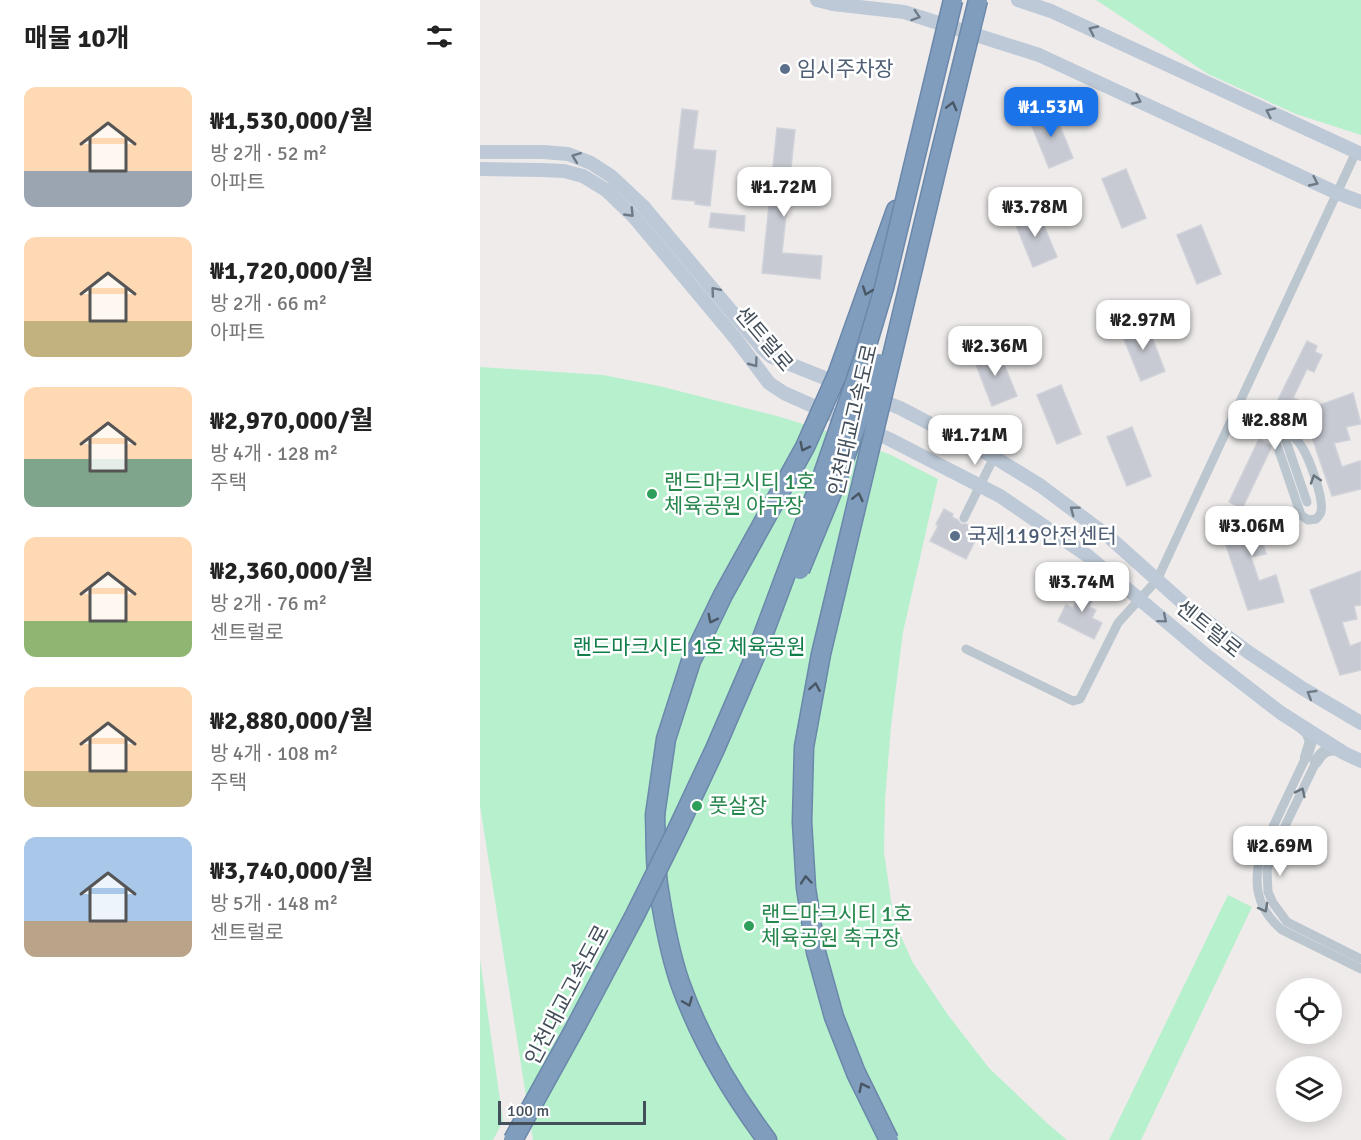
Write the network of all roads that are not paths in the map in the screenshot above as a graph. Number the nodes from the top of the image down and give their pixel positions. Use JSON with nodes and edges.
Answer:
{"nodes":[{"id":1,"x":817,"y":0,"type":"edge"},
{"id":2,"x":953,"y":0,"type":"edge"},
{"id":3,"x":978,"y":0,"type":"edge"},
{"id":4,"x":1018,"y":0,"type":"edge"},
{"id":5,"x":480,"y":152,"type":"edge"},
{"id":6,"x":1358,"y":153,"type":"edge"},
{"id":7,"x":915,"y":157,"type":"junction"},
{"id":8,"x":938,"y":163,"type":"junction"},
{"id":9,"x":480,"y":170,"type":"edge"},
{"id":10,"x":1337,"y":193,"type":"junction"},
{"id":11,"x":1361,"y":202,"type":"edge"},
{"id":12,"x":1240,"y":403,"type":"junction"},
{"id":13,"x":1271,"y":419,"type":"junction"},
{"id":14,"x":994,"y":457,"type":"junction"},
{"id":15,"x":980,"y":486,"type":"junction"},
{"id":16,"x":1307,"y":502,"type":"dead end"},
{"id":17,"x":964,"y":518,"type":"dead end"},
{"id":18,"x":1157,"y":580,"type":"junction"},
{"id":19,"x":1140,"y":599,"type":"junction"},
{"id":20,"x":966,"y":649,"type":"dead end"},
{"id":21,"x":1361,"y":723,"type":"edge"},
{"id":22,"x":1299,"y":725,"type":"junction"},
{"id":23,"x":1340,"y":750,"type":"junction"},
{"id":24,"x":1311,"y":760,"type":"junction"},
{"id":25,"x":1361,"y":761,"type":"edge"},
{"id":26,"x":1361,"y":959,"type":"edge"},
{"id":27,"x":1361,"y":969,"type":"edge"},
{"id":28,"x":513,"y":1140,"type":"edge"},
{"id":29,"x":522,"y":1140,"type":"edge"},
{"id":30,"x":767,"y":1140,"type":"edge"},
{"id":31,"x":889,"y":1140,"type":"edge"}],
"edges":[{"from":1,"to":10,"type":"main road","one_way":true},
{"from":2,"to":7,"type":"highway","name":"인천대교고속도로","bridge":true},
{"from":8,"to":3,"type":"highway","name":"인천대교고속도로","one_way":true,"bridge":true},
{"from":6,"to":4,"type":"main road","one_way":true},
{"from":14,"to":5,"type":"main road","name":"센트럴로","one_way":true},
{"from":6,"to":10,"type":"street"},
{"from":7,"to":28,"type":"highway","name":"인천대교고속도로","bridge":true},
{"from":7,"to":30,"type":"highway","name":"인천대교고속도로","one_way":true,"bridge":true},
{"from":8,"to":29,"type":"highway","name":"인천대교고속도로","bridge":true},
{"from":31,"to":8,"type":"highway","name":"인천대교고속도로","one_way":true,"bridge":true},
{"from":9,"to":15,"type":"main road","name":"센트럴로","one_way":true},
{"from":10,"to":11,"type":"main road"},
{"from":10,"to":12,"type":"street"},
{"from":12,"to":13,"type":"street"},
{"from":12,"to":18,"type":"street"},
{"from":13,"to":13,"type":"street","one_way":true},
{"from":13,"to":16,"type":"street"},
{"from":14,"to":15,"type":"street"},
{"from":18,"to":14,"type":"main road","name":"센트럴로","one_way":true},
{"from":15,"to":17,"type":"street"},
{"from":15,"to":19,"type":"main road","name":"센트럴로"},
{"from":18,"to":19,"type":"street"},
{"from":21,"to":18,"type":"main road","name":"센트럴로","one_way":true},
{"from":19,"to":20,"type":"street"},
{"from":19,"to":22,"type":"main road","name":"센트럴로","one_way":true},
{"from":22,"to":23,"type":"main road","name":"센트럴로"},
{"from":22,"to":24,"type":"street"},
{"from":23,"to":24,"type":"street"},
{"from":23,"to":25,"type":"main road","name":"센트럴로"},
{"from":26,"to":24,"type":"street","one_way":true},
{"from":24,"to":27,"type":"street","one_way":true}]}
